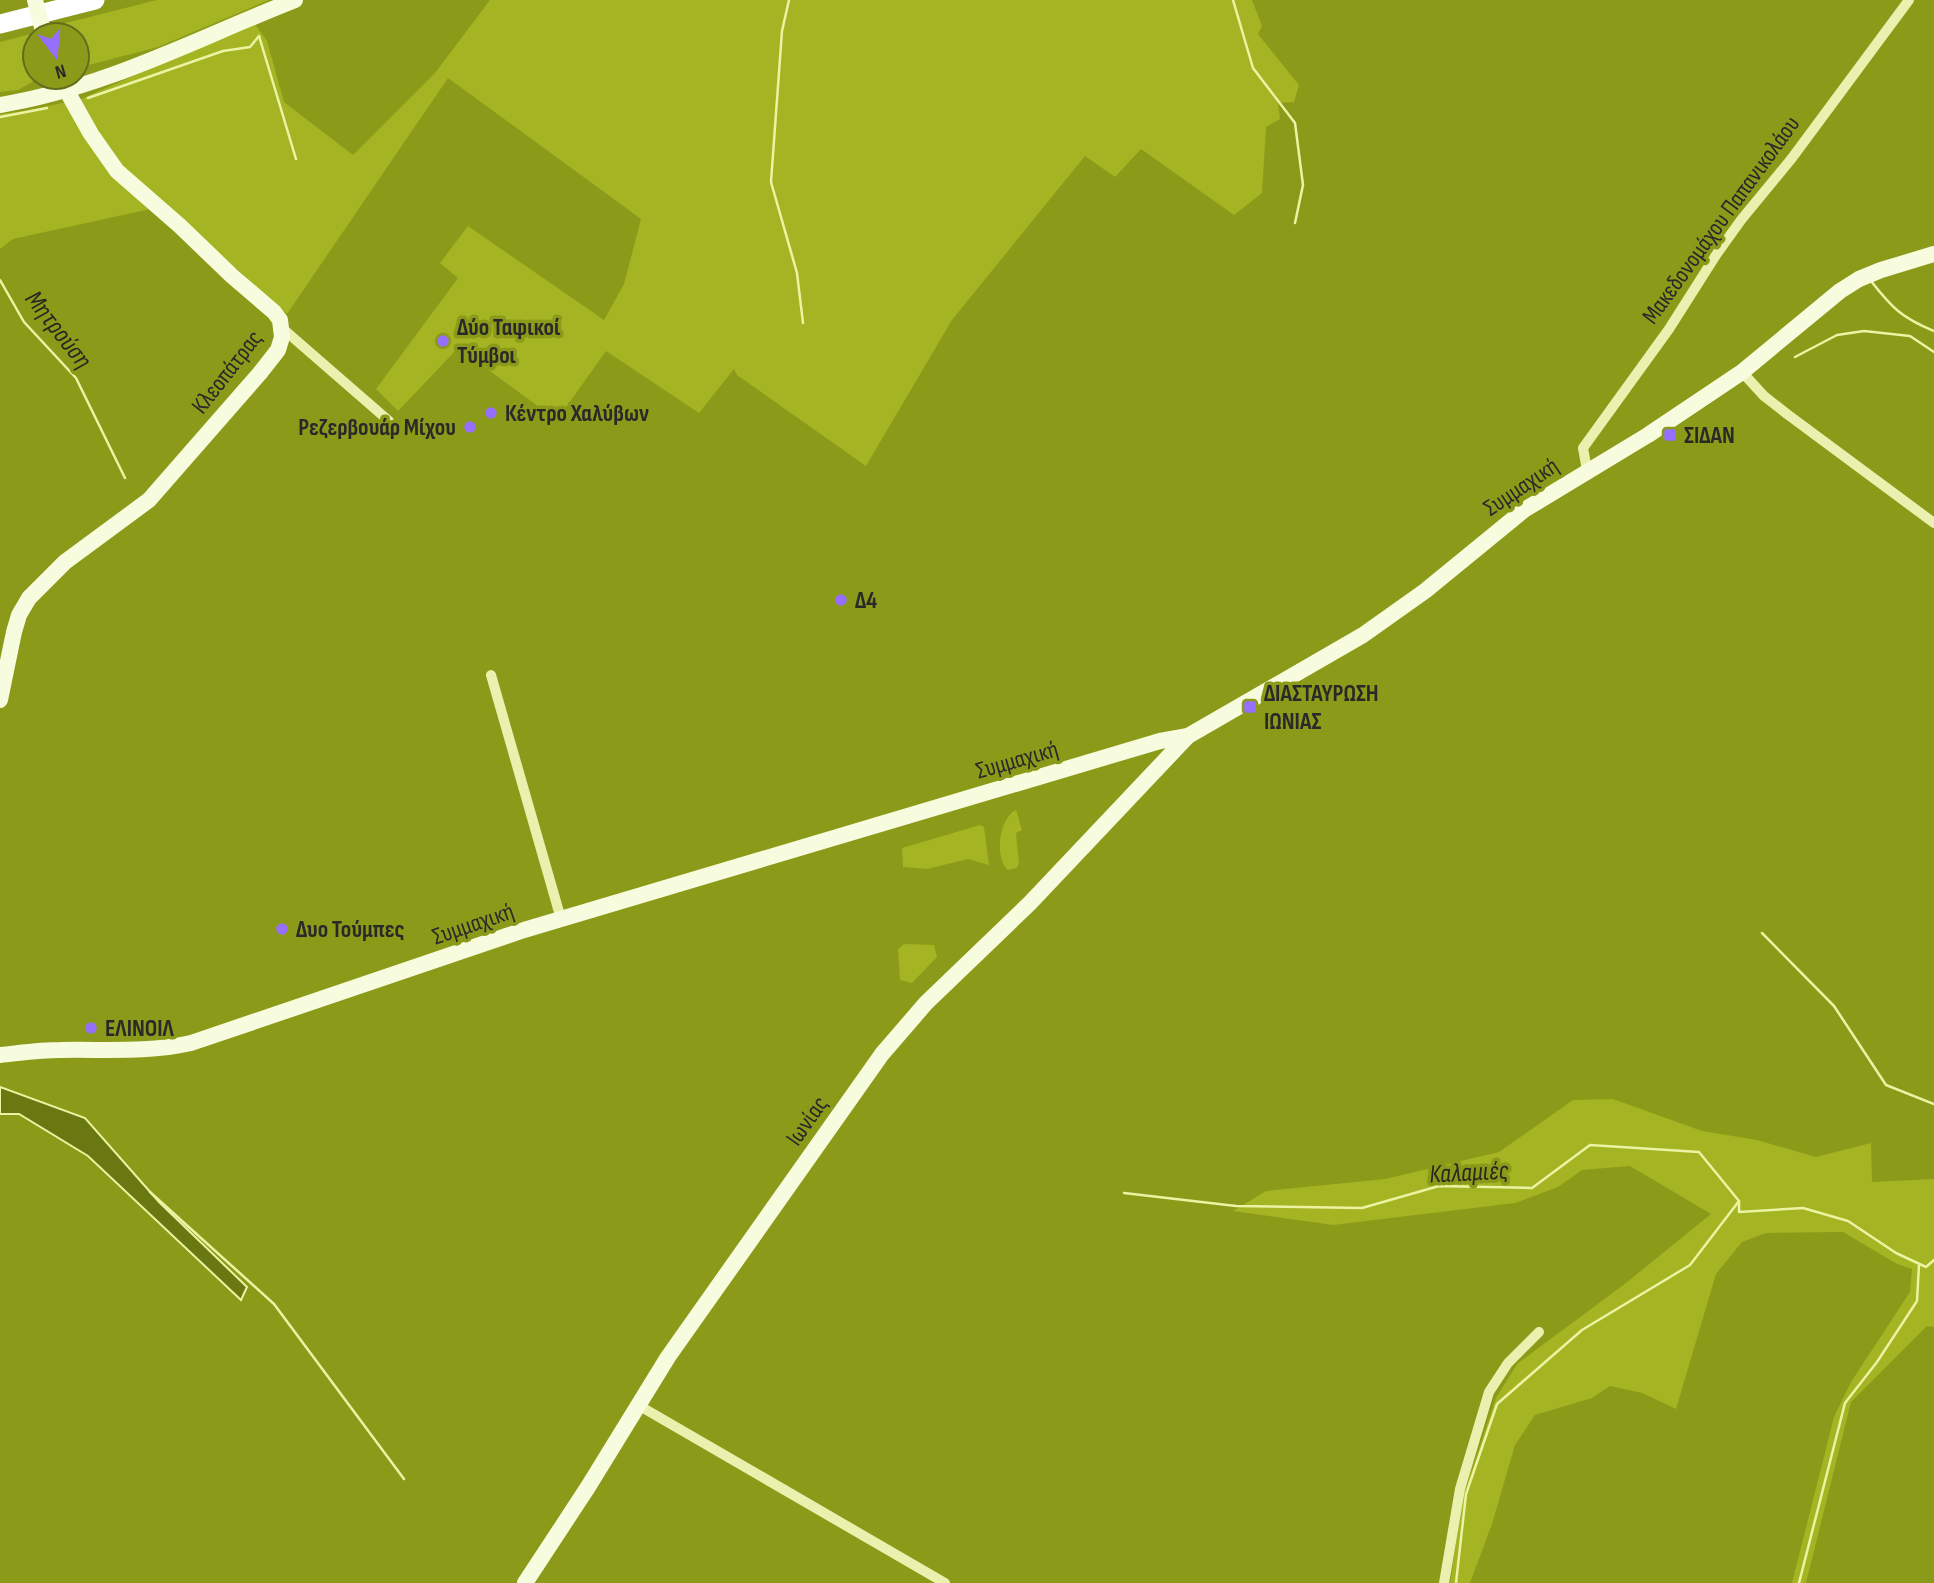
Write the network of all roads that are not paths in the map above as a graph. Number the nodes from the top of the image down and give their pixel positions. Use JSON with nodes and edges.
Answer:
{"nodes":[{"id":1,"x":35,"y":0,"type":"edge"},
{"id":2,"x":94,"y":0,"type":"edge"},
{"id":3,"x":295,"y":0,"type":"edge"},
{"id":4,"x":1909,"y":0,"type":"edge"},
{"id":5,"x":40,"y":21,"type":"edge"},
{"id":6,"x":0,"y":24,"type":"edge"},
{"id":7,"x":91,"y":77,"type":"edge"},
{"id":8,"x":42,"y":91,"type":"edge"},
{"id":9,"x":67,"y":91,"type":"edge"},
{"id":10,"x":0,"y":105,"type":"edge"},
{"id":11,"x":1934,"y":254,"type":"edge"},
{"id":12,"x":282,"y":328,"type":"junction"},
{"id":13,"x":1742,"y":372,"type":"junction"},
{"id":14,"x":389,"y":421,"type":"dead end"},
{"id":15,"x":1587,"y":470,"type":"junction"},
{"id":16,"x":1934,"y":523,"type":"edge"},
{"id":17,"x":491,"y":675,"type":"dead end"},
{"id":18,"x":0,"y":701,"type":"edge"},
{"id":19,"x":1188,"y":736,"type":"junction"},
{"id":20,"x":1160,"y":741,"type":"junction"},
{"id":21,"x":1167,"y":758,"type":"junction"},
{"id":22,"x":561,"y":919,"type":"junction"},
{"id":23,"x":0,"y":1055,"type":"edge"},
{"id":24,"x":1539,"y":1332,"type":"dead end"},
{"id":25,"x":638,"y":1405,"type":"junction"},
{"id":26,"x":525,"y":1583,"type":"edge"},
{"id":27,"x":945,"y":1583,"type":"edge"},
{"id":28,"x":1444,"y":1583,"type":"edge"}],
"edges":[{"from":1,"to":5,"type":"street","bridge":true},
{"from":2,"to":6,"type":"highway"},
{"from":3,"to":7,"type":"street"},
{"from":4,"to":15,"type":"street","name":"Μακεδονομάχου Παπανικολάου"},
{"from":8,"to":10,"type":"street"},
{"from":9,"to":12,"type":"street","name":"Κλεοπάτρας"},
{"from":11,"to":13,"type":"street","name":"Συμμαχική"},
{"from":12,"to":14,"type":"street"},
{"from":12,"to":18,"type":"street","name":"Κλεοπάτρας"},
{"from":13,"to":15,"type":"street","name":"Συμμαχική"},
{"from":13,"to":16,"type":"street"},
{"from":15,"to":19,"type":"street","name":"Συμμαχική"},
{"from":17,"to":22,"type":"street"},
{"from":19,"to":20,"type":"street","name":"Συμμαχική"},
{"from":19,"to":21,"type":"street","name":"Ιωνίας"},
{"from":20,"to":21,"type":"street"},
{"from":20,"to":22,"type":"street","name":"Συμμαχική"},
{"from":21,"to":25,"type":"street","name":"Ιωνίας"},
{"from":22,"to":23,"type":"street","name":"Συμμαχική"},
{"from":24,"to":28,"type":"street"},
{"from":25,"to":26,"type":"street","name":"Ιωνίας"},
{"from":25,"to":27,"type":"street"}]}
